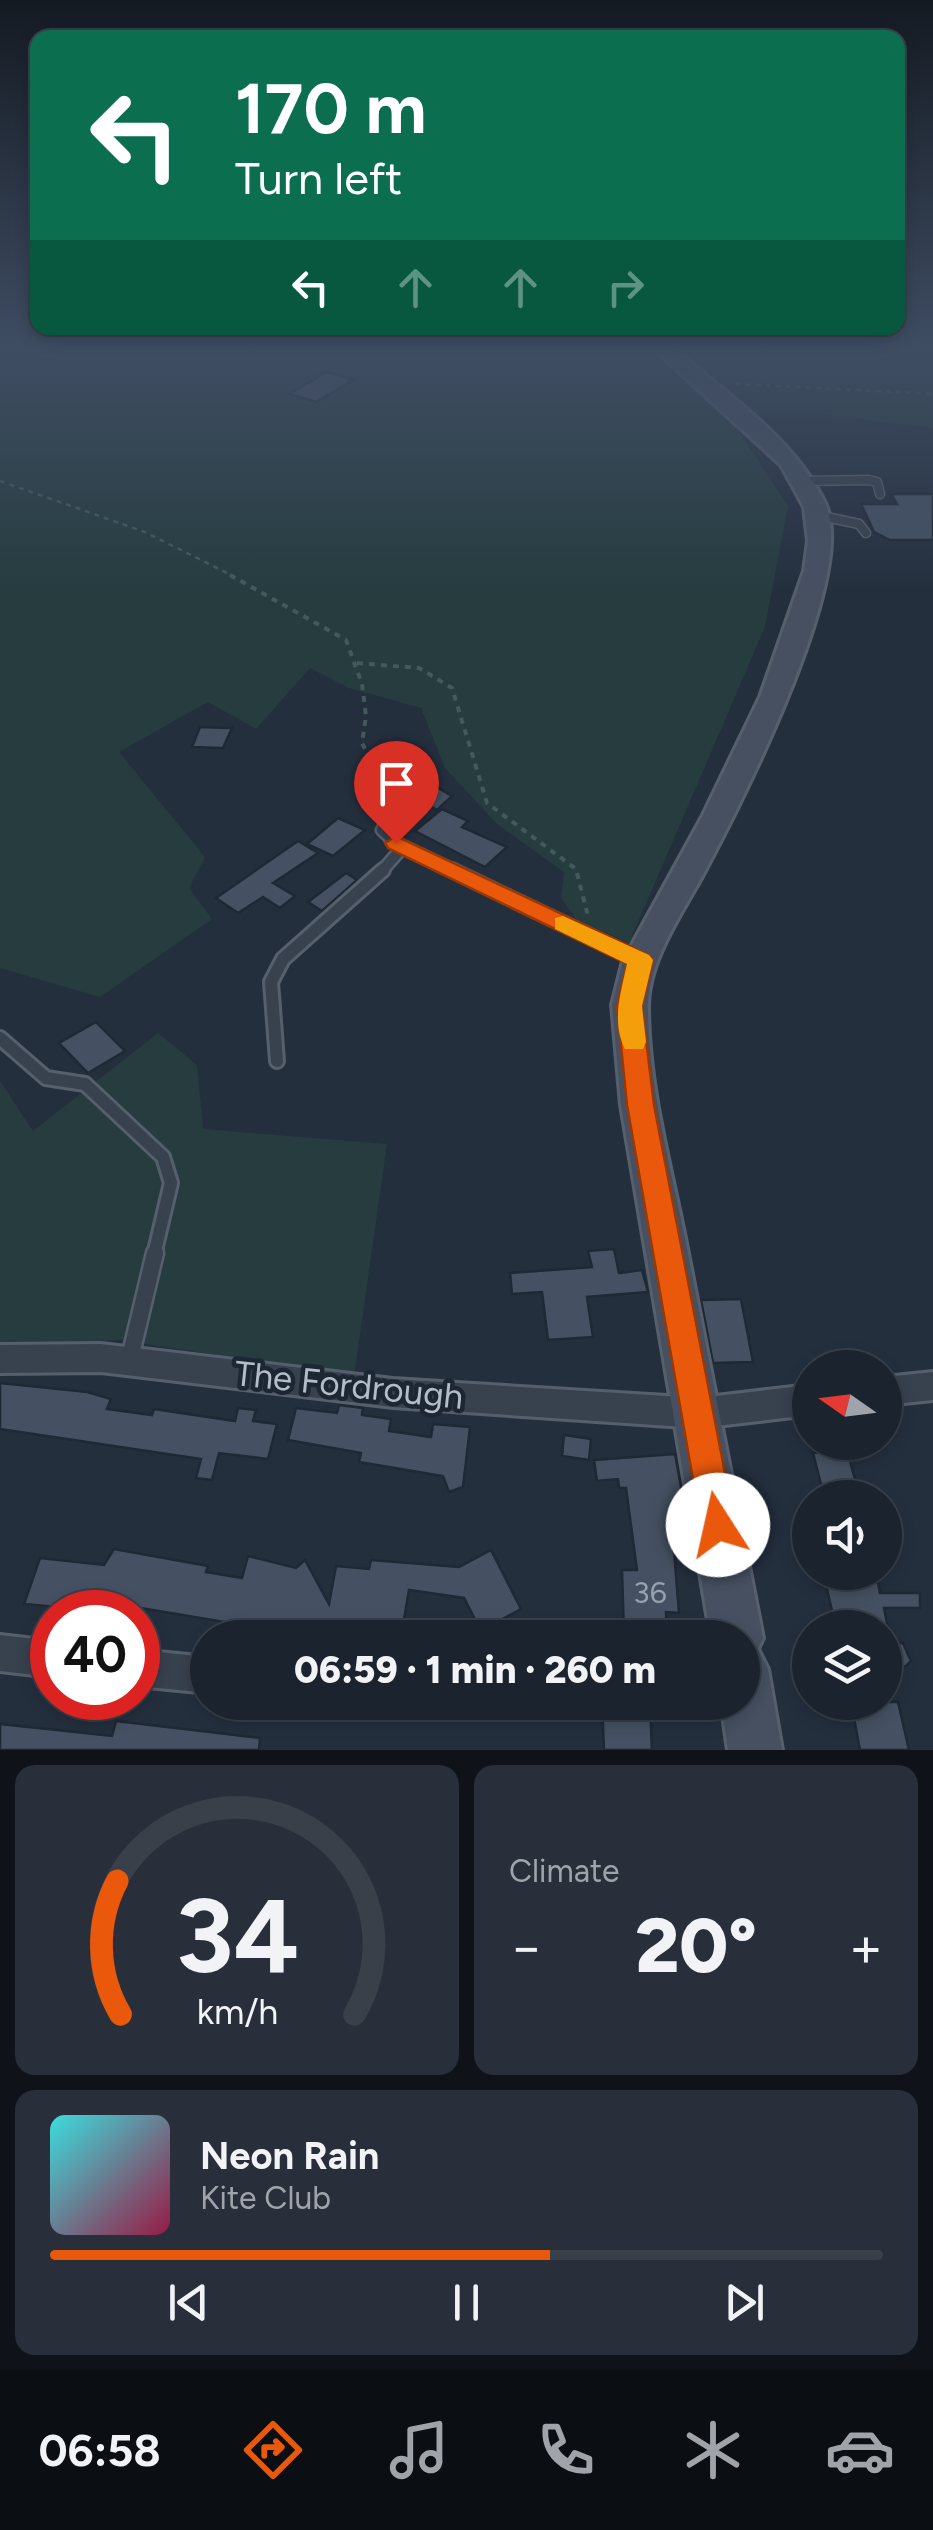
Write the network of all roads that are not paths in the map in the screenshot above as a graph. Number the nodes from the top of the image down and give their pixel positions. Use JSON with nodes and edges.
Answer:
{"nodes":[{"id":1,"x":756,"y":430,"type":"edge"},
{"id":2,"x":804,"y":481,"type":"junction"},
{"id":3,"x":880,"y":494,"type":"dead end"},
{"id":4,"x":817,"y":515,"type":"junction"},
{"id":5,"x":866,"y":533,"type":"dead end"},
{"id":6,"x":396,"y":805,"type":"road end"},
{"id":7,"x":403,"y":847,"type":"junction"},
{"id":8,"x":640,"y":960,"type":"junction"},
{"id":9,"x":0,"y":1038,"type":"edge"},
{"id":10,"x":277,"y":1060,"type":"dead end"},
{"id":11,"x":0,"y":1359,"type":"edge"},
{"id":12,"x":129,"y":1362,"type":"junction"},
{"id":13,"x":933,"y":1386,"type":"edge"},
{"id":14,"x":902,"y":1389,"type":"edge"},
{"id":15,"x":792,"y":1402,"type":"edge"},
{"id":16,"x":699,"y":1413,"type":"junction"},
{"id":17,"x":734,"y":1620,"type":"edge"},
{"id":18,"x":0,"y":1654,"type":"edge"},
{"id":19,"x":30,"y":1657,"type":"edge"},
{"id":20,"x":160,"y":1671,"type":"edge"},
{"id":21,"x":190,"y":1674,"type":"edge"},
{"id":22,"x":751,"y":1720,"type":"edge"},
{"id":23,"x":756,"y":1750,"type":"edge"}],
"edges":[{"from":1,"to":2,"type":"street"},
{"from":2,"to":3,"type":"lane"},
{"from":2,"to":4,"type":"street"},
{"from":4,"to":5,"type":"lane"},
{"from":4,"to":8,"type":"street"},
{"from":6,"to":7,"type":"lane"},
{"from":7,"to":8,"type":"lane"},
{"from":7,"to":10,"type":"lane"},
{"from":8,"to":16,"type":"street"},
{"from":9,"to":12,"type":"lane"},
{"from":11,"to":12,"type":"street","name":"The Fordrough"},
{"from":12,"to":16,"type":"street","name":"The Fordrough"},
{"from":13,"to":14,"type":"street"},
{"from":15,"to":16,"type":"street","name":"The Fordrough"},
{"from":16,"to":17,"type":"street"},
{"from":18,"to":19,"type":"street"},
{"from":20,"to":21,"type":"street"},
{"from":22,"to":23,"type":"street"}]}
